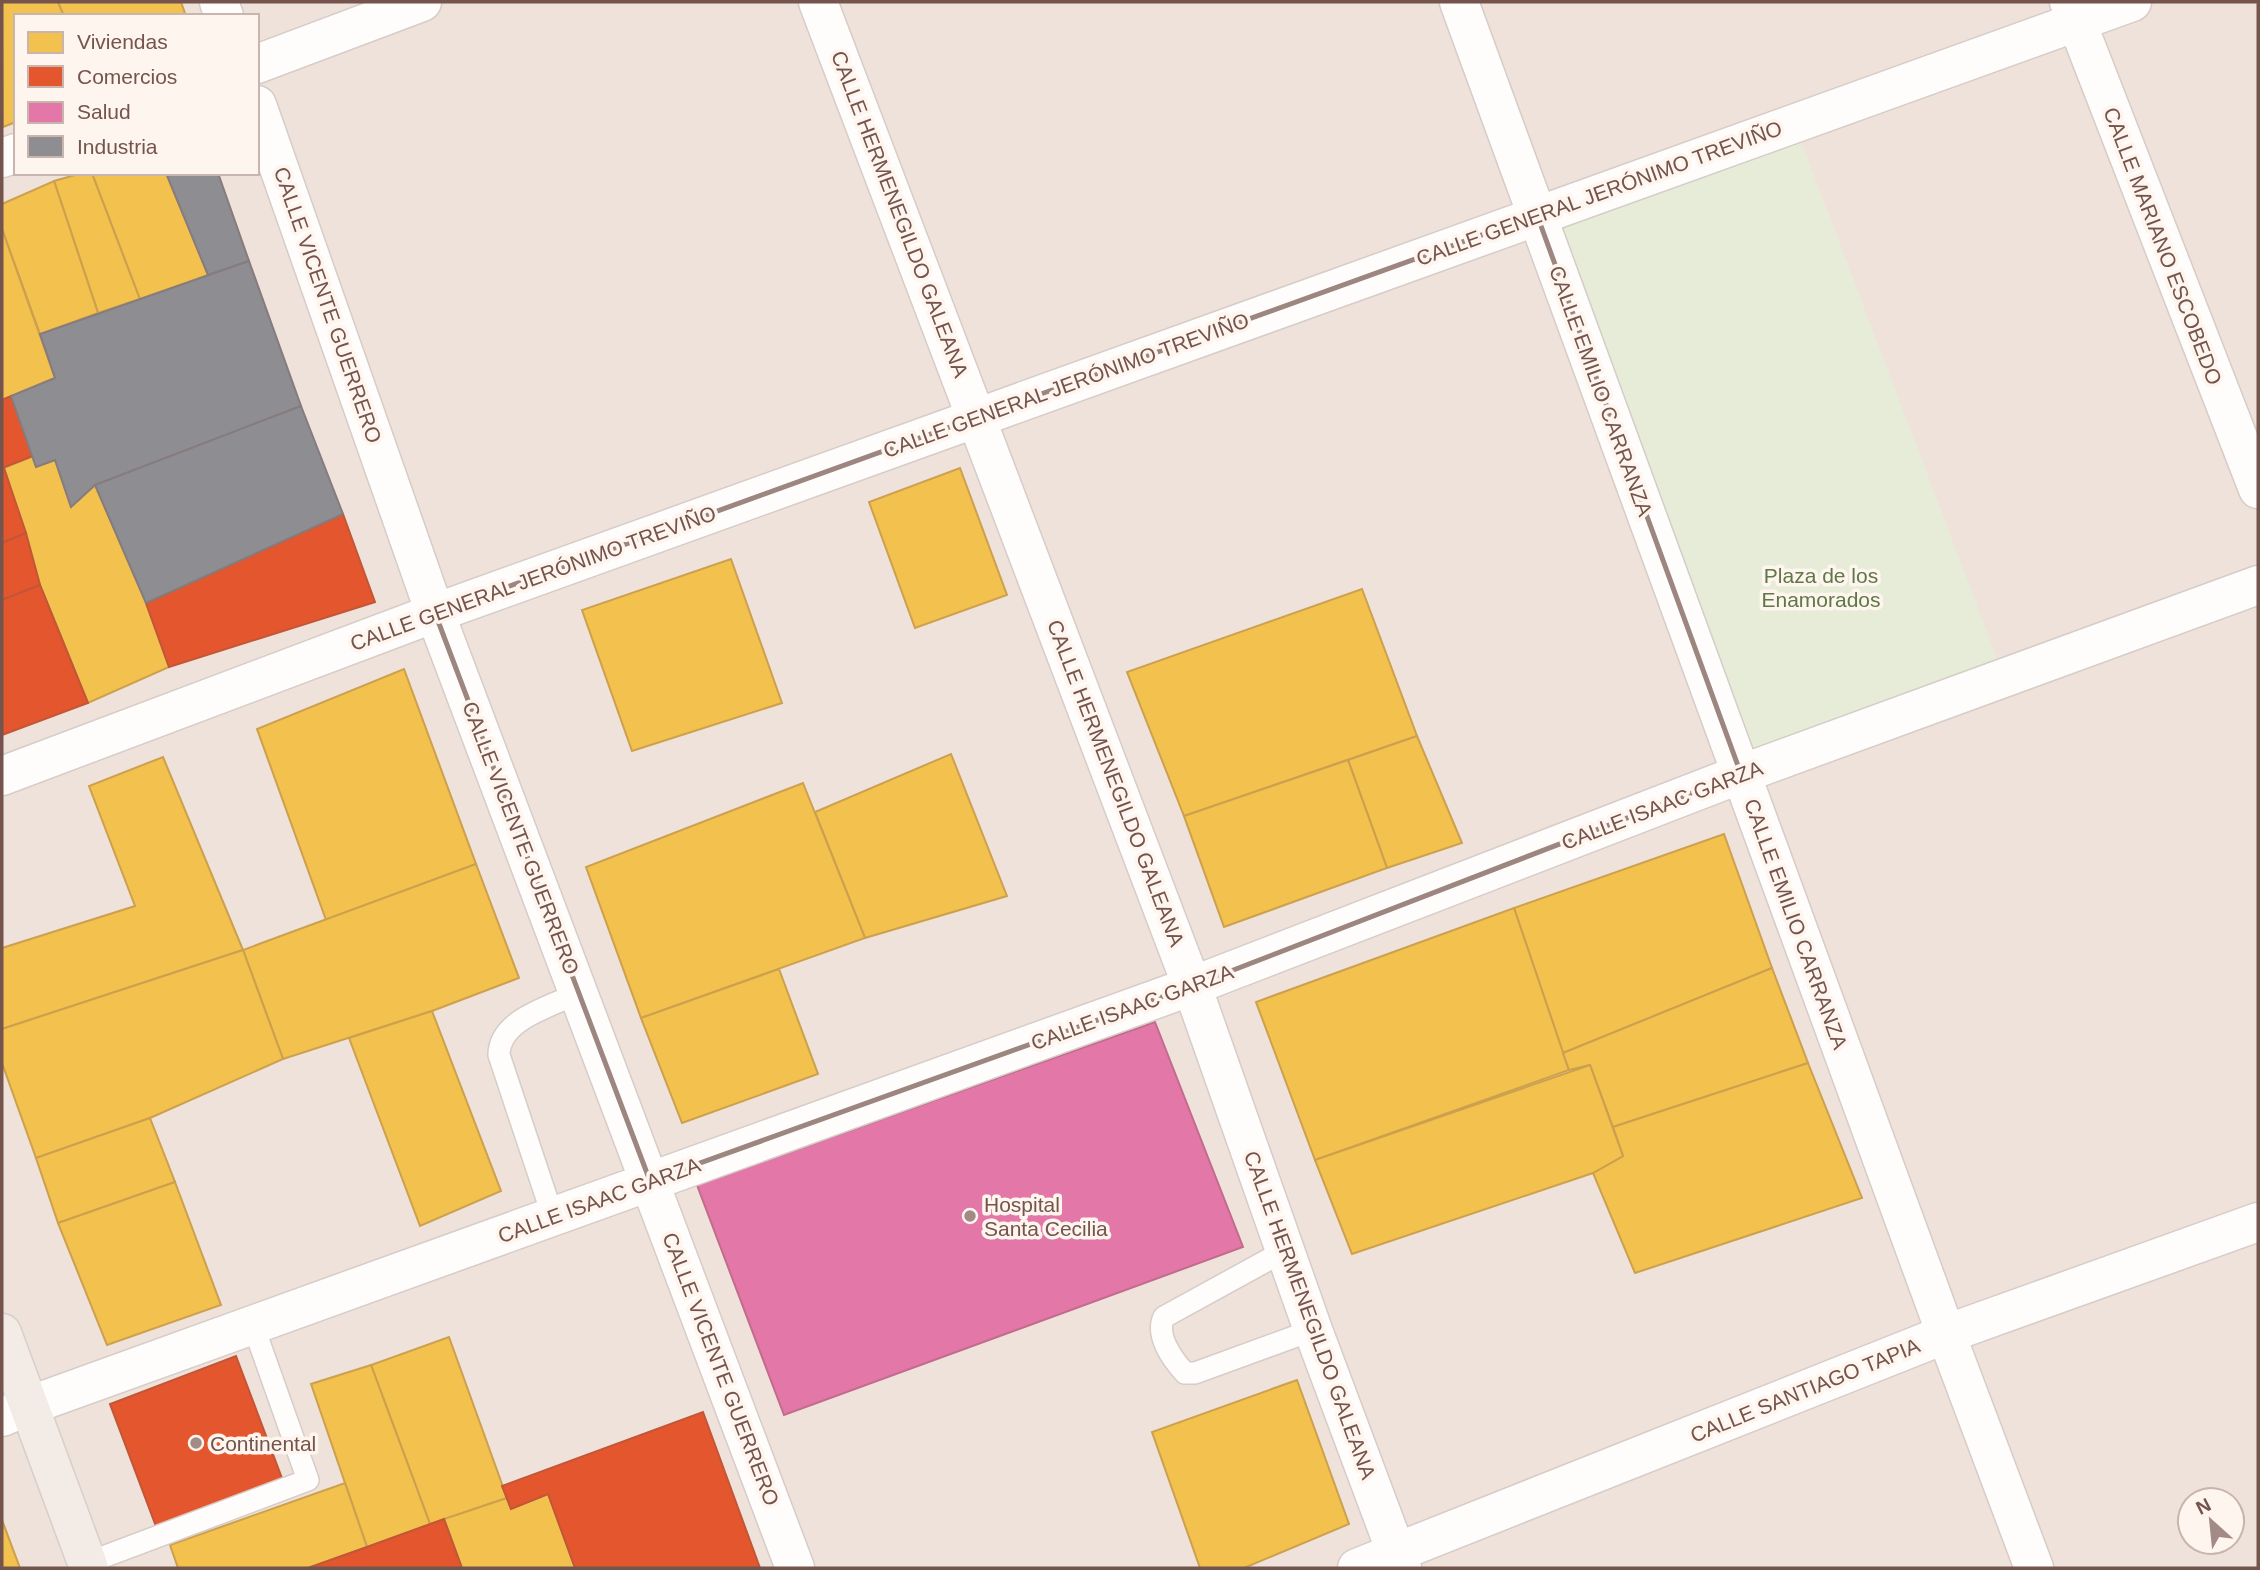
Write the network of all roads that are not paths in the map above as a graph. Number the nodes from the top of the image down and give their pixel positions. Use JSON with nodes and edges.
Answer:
{"nodes":[{"id":1,"x":422,"y":2,"type":"edge"},
{"id":2,"x":818,"y":2,"type":"edge"},
{"id":3,"x":1459,"y":2,"type":"edge"},
{"id":4,"x":2132,"y":2,"type":"edge"},
{"id":5,"x":2073,"y":12,"type":"edge"},
{"id":6,"x":259,"y":63,"type":"edge"},
{"id":7,"x":259,"y":111,"type":"edge"},
{"id":8,"x":1537,"y":215,"type":"junction"},
{"id":9,"x":978,"y":417,"type":"junction"},
{"id":10,"x":2258,"y":489,"type":"edge"},
{"id":11,"x":2258,"y":585,"type":"edge"},
{"id":12,"x":435,"y":613,"type":"junction"},
{"id":13,"x":1741,"y":774,"type":"junction"},
{"id":14,"x":2,"y":776,"type":"edge"},
{"id":15,"x":1192,"y":986,"type":"junction"},
{"id":16,"x":579,"y":993,"type":"junction"},
{"id":17,"x":650,"y":1181,"type":"junction"},
{"id":18,"x":552,"y":1217,"type":"junction"},
{"id":19,"x":2258,"y":1222,"type":"edge"},
{"id":20,"x":1286,"y":1250,"type":"junction"},
{"id":21,"x":253,"y":1325,"type":"junction"},
{"id":22,"x":1314,"y":1330,"type":"junction"},
{"id":23,"x":2,"y":1333,"type":"edge"},
{"id":24,"x":1945,"y":1334,"type":"junction"},
{"id":25,"x":15,"y":1412,"type":"edge"},
{"id":26,"x":1399,"y":1561,"type":"edge"},
{"id":27,"x":88,"y":1566,"type":"edge"},
{"id":28,"x":795,"y":1568,"type":"edge"},
{"id":29,"x":1357,"y":1568,"type":"edge"},
{"id":30,"x":2034,"y":1568,"type":"edge"}],
"edges":[{"from":1,"to":6,"type":"street"},
{"from":2,"to":9,"type":"street","name":"CALLE HERMENEGILDO GALEANA"},
{"from":3,"to":8,"type":"street","name":"CALLE EMILIO CARRANZA"},
{"from":4,"to":5,"type":"street","name":"CALLE GENERAL JERÓNIMO TREVIÑO"},
{"from":5,"to":8,"type":"street","name":"CALLE GENERAL JERÓNIMO TREVIÑO"},
{"from":5,"to":10,"type":"street","name":"CALLE MARIANO ESCOBEDO"},
{"from":7,"to":12,"type":"street","name":"CALLE VICENTE GUERRERO"},
{"from":8,"to":9,"type":"street","name":"CALLE GENERAL JERÓNIMO TREVIÑO"},
{"from":8,"to":13,"type":"street","name":"CALLE EMILIO CARRANZA"},
{"from":9,"to":12,"type":"street","name":"CALLE GENERAL JERÓNIMO TREVIÑO"},
{"from":9,"to":15,"type":"street","name":"CALLE HERMENEGILDO GALEANA"},
{"from":11,"to":13,"type":"street","name":"CALLE ISAAC GARZA"},
{"from":12,"to":14,"type":"street","name":"CALLE GENERAL JERÓNIMO TREVIÑO"},
{"from":12,"to":16,"type":"street","name":"CALLE VICENTE GUERRERO"},
{"from":13,"to":15,"type":"street","name":"CALLE ISAAC GARZA"},
{"from":13,"to":24,"type":"street","name":"CALLE EMILIO CARRANZA"},
{"from":15,"to":17,"type":"street","name":"CALLE ISAAC GARZA"},
{"from":15,"to":20,"type":"street","name":"CALLE HERMENEGILDO GALEANA"},
{"from":16,"to":17,"type":"street","name":"CALLE VICENTE GUERRERO"},
{"from":16,"to":18,"type":"lane"},
{"from":17,"to":18,"type":"street","name":"CALLE ISAAC GARZA"},
{"from":17,"to":28,"type":"street","name":"CALLE VICENTE GUERRERO"},
{"from":18,"to":21,"type":"street","name":"CALLE ISAAC GARZA"},
{"from":19,"to":24,"type":"street","name":"CALLE SANTIAGO TAPIA"},
{"from":20,"to":22,"type":"street","name":"CALLE HERMENEGILDO GALEANA"},
{"from":20,"to":22,"type":"lane"},
{"from":21,"to":25,"type":"street","name":"CALLE ISAAC GARZA"},
{"from":21,"to":27,"type":"lane"},
{"from":22,"to":26,"type":"street","name":"CALLE HERMENEGILDO GALEANA"},
{"from":23,"to":25,"type":"main road"},
{"from":24,"to":26,"type":"street","name":"CALLE SANTIAGO TAPIA"},
{"from":24,"to":30,"type":"street","name":"CALLE EMILIO CARRANZA"},
{"from":25,"to":27,"type":"main road"},
{"from":26,"to":29,"type":"street","name":"CALLE SANTIAGO TAPIA"}]}
